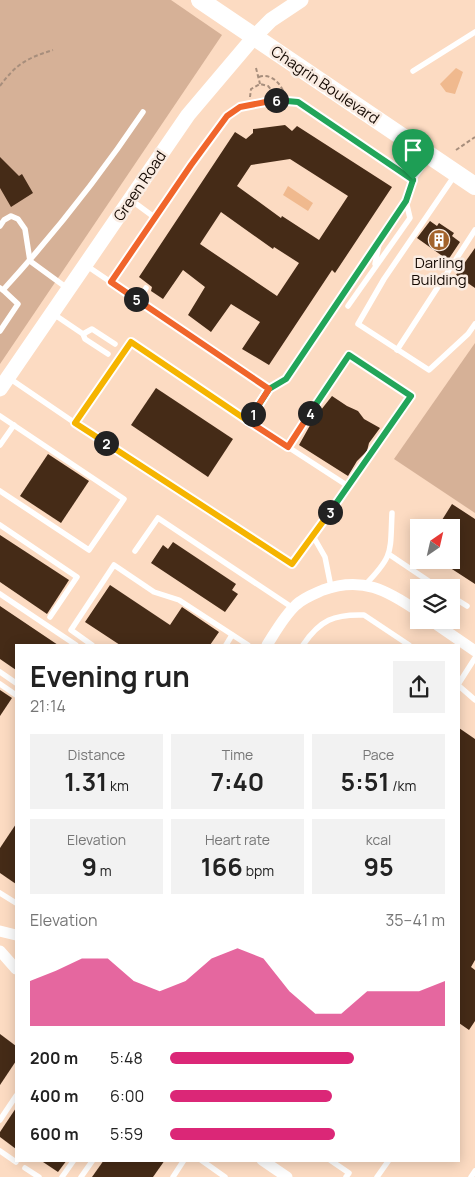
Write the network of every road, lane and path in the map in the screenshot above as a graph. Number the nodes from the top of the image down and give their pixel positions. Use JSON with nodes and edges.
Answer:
{"nodes":[{"id":1,"x":200,"y":0,"type":"edge"},
{"id":2,"x":301,"y":0,"type":"edge"},
{"id":3,"x":475,"y":32,"type":"edge"},
{"id":4,"x":254,"y":37,"type":"junction"},
{"id":5,"x":53,"y":50,"type":"dead end"},
{"id":6,"x":256,"y":68,"type":"dead end"},
{"id":7,"x":413,"y":71,"type":"dead end"},
{"id":8,"x":258,"y":78,"type":"junction"},
{"id":9,"x":260,"y":84,"type":"junction"},
{"id":10,"x":0,"y":86,"type":"edge"},
{"id":11,"x":284,"y":93,"type":"dead end"},
{"id":12,"x":275,"y":95,"type":"dead end"},
{"id":13,"x":250,"y":100,"type":"dead end"},
{"id":14,"x":143,"y":112,"type":"dead end"},
{"id":15,"x":475,"y":137,"type":"edge"},
{"id":16,"x":456,"y":150,"type":"dead end"},
{"id":17,"x":430,"y":156,"type":"junction"},
{"id":18,"x":456,"y":173,"type":"junction"},
{"id":19,"x":413,"y":180,"type":"junction"},
{"id":20,"x":475,"y":186,"type":"edge"},
{"id":21,"x":131,"y":200,"type":"junction"},
{"id":22,"x":406,"y":201,"type":"junction"},
{"id":23,"x":154,"y":217,"type":"junction"},
{"id":24,"x":0,"y":226,"type":"edge"},
{"id":25,"x":475,"y":230,"type":"edge"},
{"id":26,"x":380,"y":240,"type":"junction"},
{"id":27,"x":30,"y":261,"type":"junction"},
{"id":28,"x":86,"y":265,"type":"junction"},
{"id":29,"x":374,"y":266,"type":"junction"},
{"id":30,"x":111,"y":282,"type":"junction"},
{"id":31,"x":146,"y":288,"type":"dead end"},
{"id":32,"x":2,"y":289,"type":"edge"},
{"id":33,"x":69,"y":289,"type":"junction"},
{"id":34,"x":138,"y":301,"type":"junction"},
{"id":35,"x":348,"y":306,"type":"dead end"},
{"id":36,"x":52,"y":313,"type":"junction"},
{"id":37,"x":475,"y":324,"type":"edge"},
{"id":38,"x":0,"y":331,"type":"edge"},
{"id":39,"x":83,"y":334,"type":"junction"},
{"id":40,"x":115,"y":344,"type":"dead end"},
{"id":41,"x":397,"y":350,"type":"junction"},
{"id":42,"x":108,"y":354,"type":"dead end"},
{"id":43,"x":4,"y":383,"type":"edge"},
{"id":44,"x":269,"y":389,"type":"junction"},
{"id":45,"x":0,"y":416,"type":"edge"},
{"id":46,"x":248,"y":421,"type":"junction"},
{"id":47,"x":75,"y":423,"type":"junction"},
{"id":48,"x":14,"y":425,"type":"junction"},
{"id":49,"x":0,"y":445,"type":"edge"},
{"id":50,"x":288,"y":447,"type":"junction"},
{"id":51,"x":348,"y":486,"type":"junction"},
{"id":52,"x":0,"y":491,"type":"edge"},
{"id":53,"x":392,"y":514,"type":"dead end"},
{"id":54,"x":0,"y":525,"type":"edge"},
{"id":55,"x":313,"y":536,"type":"junction"},
{"id":56,"x":135,"y":551,"type":"dead end"},
{"id":57,"x":390,"y":555,"type":"junction"},
{"id":58,"x":426,"y":579,"type":"edge"},
{"id":59,"x":365,"y":585,"type":"junction"},
{"id":60,"x":331,"y":587,"type":"junction"},
{"id":61,"x":0,"y":594,"type":"edge"},
{"id":62,"x":460,"y":602,"type":"edge"},
{"id":63,"x":410,"y":606,"type":"edge"},
{"id":64,"x":467,"y":606,"type":"dead end"},
{"id":65,"x":293,"y":608,"type":"junction"},
{"id":66,"x":50,"y":617,"type":"dead end"},
{"id":67,"x":441,"y":629,"type":"edge"},
{"id":68,"x":232,"y":634,"type":"junction"},
{"id":69,"x":72,"y":644,"type":"edge"},
{"id":70,"x":91,"y":644,"type":"edge"},
{"id":71,"x":227,"y":644,"type":"edge"},
{"id":72,"x":247,"y":644,"type":"edge"},
{"id":73,"x":268,"y":644,"type":"edge"},
{"id":74,"x":304,"y":644,"type":"edge"},
{"id":75,"x":408,"y":644,"type":"edge"},
{"id":76,"x":475,"y":651,"type":"edge"},
{"id":77,"x":475,"y":658,"type":"edge"},
{"id":78,"x":0,"y":672,"type":"edge"},
{"id":79,"x":15,"y":682,"type":"edge"},
{"id":80,"x":460,"y":682,"type":"edge"},
{"id":81,"x":0,"y":684,"type":"edge"},
{"id":82,"x":460,"y":685,"type":"edge"},
{"id":83,"x":15,"y":694,"type":"edge"},
{"id":84,"x":475,"y":700,"type":"edge"},
{"id":85,"x":0,"y":893,"type":"edge"},
{"id":86,"x":15,"y":902,"type":"edge"},
{"id":87,"x":0,"y":932,"type":"edge"},
{"id":88,"x":15,"y":935,"type":"edge"},
{"id":89,"x":0,"y":950,"type":"edge"},
{"id":90,"x":15,"y":968,"type":"edge"},
{"id":91,"x":15,"y":1098,"type":"edge"},
{"id":92,"x":0,"y":1120,"type":"edge"},
{"id":93,"x":0,"y":1151,"type":"edge"},
{"id":94,"x":15,"y":1161,"type":"edge"},
{"id":95,"x":73,"y":1162,"type":"edge"},
{"id":96,"x":92,"y":1162,"type":"edge"},
{"id":97,"x":183,"y":1162,"type":"edge"},
{"id":98,"x":205,"y":1162,"type":"edge"},
{"id":99,"x":265,"y":1162,"type":"edge"},
{"id":100,"x":332,"y":1162,"type":"edge"},
{"id":101,"x":388,"y":1162,"type":"edge"},
{"id":102,"x":25,"y":1168,"type":"dead end"},
{"id":103,"x":475,"y":1171,"type":"edge"},
{"id":104,"x":350,"y":1176,"type":"edge"},
{"id":105,"x":39,"y":1177,"type":"edge"},
{"id":106,"x":62,"y":1177,"type":"edge"},
{"id":107,"x":81,"y":1177,"type":"edge"},
{"id":108,"x":173,"y":1177,"type":"edge"},
{"id":109,"x":225,"y":1177,"type":"edge"},
{"id":110,"x":285,"y":1177,"type":"edge"},
{"id":111,"x":377,"y":1177,"type":"edge"},
{"id":112,"x":471,"y":1177,"type":"edge"}],
"edges":[{"from":1,"to":4,"type":"main road","name":"Chagrin Boulevard"},
{"from":2,"to":4,"type":"main road","name":"Green Road"},
{"from":3,"to":7,"type":"lane"},
{"from":4,"to":17,"type":"main road","name":"Chagrin Boulevard"},
{"from":4,"to":21,"type":"main road","name":"Green Road"},
{"from":5,"to":10,"type":"path"},
{"from":6,"to":8,"type":"path"},
{"from":8,"to":9,"type":"path"},
{"from":8,"to":11,"type":"path"},
{"from":9,"to":12,"type":"path"},
{"from":9,"to":13,"type":"path"},
{"from":14,"to":27,"type":"lane"},
{"from":15,"to":16,"type":"path"},
{"from":17,"to":18,"type":"main road","name":"Chagrin Boulevard"},
{"from":17,"to":19,"type":"lane"},
{"from":18,"to":20,"type":"main road","name":"Chagrin Boulevard"},
{"from":18,"to":41,"type":"lane"},
{"from":19,"to":22,"type":"lane"},
{"from":19,"to":23,"type":"lane"},
{"from":21,"to":23,"type":"lane"},
{"from":21,"to":28,"type":"main road","name":"Green Road"},
{"from":22,"to":26,"type":"lane"},
{"from":22,"to":29,"type":"lane"},
{"from":23,"to":30,"type":"lane"},
{"from":24,"to":27,"type":"lane"},
{"from":25,"to":41,"type":"lane"},
{"from":26,"to":29,"type":"lane"},
{"from":26,"to":44,"type":"lane"},
{"from":27,"to":32,"type":"lane"},
{"from":27,"to":33,"type":"lane"},
{"from":28,"to":30,"type":"lane"},
{"from":28,"to":33,"type":"main road","name":"Green Road"},
{"from":29,"to":35,"type":"lane"},
{"from":30,"to":34,"type":"lane"},
{"from":31,"to":34,"type":"lane"},
{"from":32,"to":38,"type":"lane"},
{"from":33,"to":36,"type":"main road","name":"Green Road"},
{"from":34,"to":44,"type":"lane"},
{"from":36,"to":39,"type":"lane"},
{"from":36,"to":43,"type":"main road","name":"Green Road"},
{"from":37,"to":41,"type":"lane"},
{"from":39,"to":40,"type":"lane"},
{"from":39,"to":42,"type":"lane"},
{"from":43,"to":47,"type":"lane"},
{"from":44,"to":46,"type":"lane"},
{"from":45,"to":48,"type":"lane"},
{"from":46,"to":47,"type":"lane"},
{"from":46,"to":50,"type":"lane"},
{"from":47,"to":55,"type":"lane"},
{"from":48,"to":49,"type":"lane"},
{"from":48,"to":52,"type":"lane"},
{"from":50,"to":51,"type":"lane"},
{"from":50,"to":51,"type":"lane"},
{"from":51,"to":55,"type":"lane"},
{"from":53,"to":57,"type":"lane"},
{"from":54,"to":66,"type":"lane"},
{"from":55,"to":60,"type":"lane"},
{"from":56,"to":65,"type":"lane"},
{"from":57,"to":58,"type":"lane"},
{"from":57,"to":59,"type":"lane"},
{"from":59,"to":60,"type":"street"},
{"from":59,"to":63,"type":"street"},
{"from":60,"to":65,"type":"street"},
{"from":61,"to":69,"type":"lane"},
{"from":62,"to":64,"type":"lane"},
{"from":65,"to":73,"type":"street"},
{"from":67,"to":76,"type":"street"},
{"from":68,"to":70,"type":"lane"},
{"from":68,"to":71,"type":"lane"},
{"from":68,"to":72,"type":"lane"},
{"from":74,"to":75,"type":"lane"},
{"from":77,"to":80,"type":"lane"},
{"from":78,"to":79,"type":"lane"},
{"from":81,"to":83,"type":"lane"},
{"from":82,"to":84,"type":"lane"},
{"from":85,"to":86,"type":"lane"},
{"from":87,"to":88,"type":"street"},
{"from":89,"to":90,"type":"street"},
{"from":91,"to":92,"type":"lane"},
{"from":93,"to":94,"type":"lane"},
{"from":95,"to":106,"type":"lane"},
{"from":96,"to":107,"type":"lane"},
{"from":97,"to":108,"type":"lane"},
{"from":98,"to":109,"type":"lane"},
{"from":99,"to":110,"type":"street"},
{"from":100,"to":104,"type":"lane"},
{"from":101,"to":111,"type":"lane"},
{"from":102,"to":105,"type":"lane"},
{"from":103,"to":112,"type":"lane"}]}
